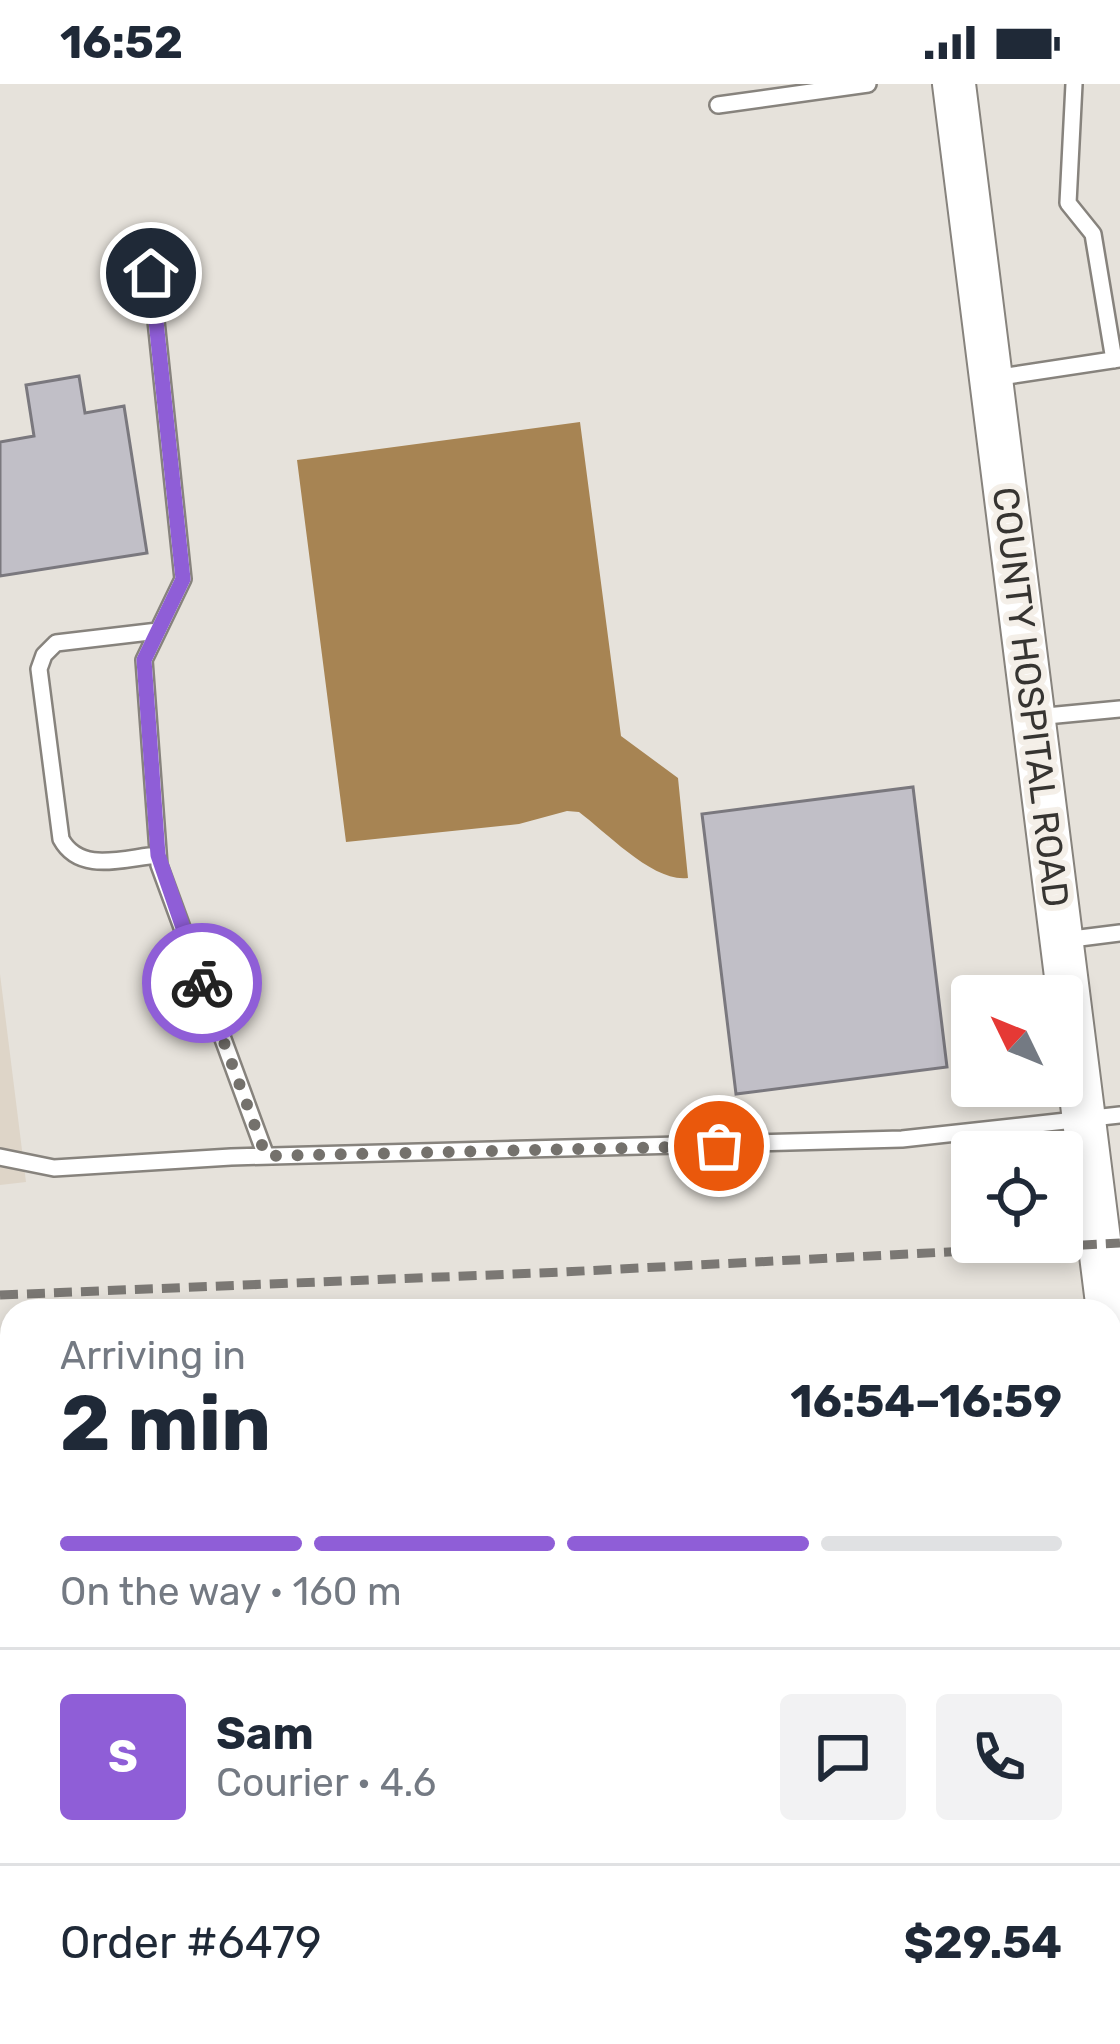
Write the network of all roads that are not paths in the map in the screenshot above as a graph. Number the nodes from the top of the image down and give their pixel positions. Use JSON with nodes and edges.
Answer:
{"nodes":[{"id":1,"x":868,"y":84,"type":"edge"},
{"id":2,"x":954,"y":84,"type":"edge"},
{"id":3,"x":1074,"y":84,"type":"edge"},
{"id":4,"x":718,"y":105,"type":"dead end"},
{"id":5,"x":151,"y":273,"type":"dead end"},
{"id":6,"x":1117,"y":359,"type":"edge"},
{"id":7,"x":991,"y":378,"type":"junction"},
{"id":8,"x":158,"y":631,"type":"junction"},
{"id":9,"x":1120,"y":709,"type":"edge"},
{"id":10,"x":1033,"y":718,"type":"junction"},
{"id":11,"x":158,"y":855,"type":"junction"},
{"id":12,"x":1120,"y":933,"type":"edge"},
{"id":13,"x":1061,"y":940,"type":"junction"},
{"id":14,"x":1102,"y":1117,"type":"edge"},
{"id":15,"x":266,"y":1156,"type":"junction"},
{"id":16,"x":0,"y":1157,"type":"edge"},
{"id":17,"x":1108,"y":1299,"type":"edge"}],
"edges":[{"from":1,"to":4,"type":"lane"},
{"from":2,"to":7,"type":"main road","name":"COUNTY HOSPITAL ROAD"},
{"from":3,"to":6,"type":"lane"},
{"from":5,"to":8,"type":"lane"},
{"from":6,"to":7,"type":"lane"},
{"from":7,"to":10,"type":"main road","name":"COUNTY HOSPITAL ROAD"},
{"from":8,"to":11,"type":"lane"},
{"from":8,"to":11,"type":"lane"},
{"from":9,"to":10,"type":"lane"},
{"from":10,"to":13,"type":"main road","name":"COUNTY HOSPITAL ROAD"},
{"from":11,"to":15,"type":"lane"},
{"from":12,"to":13,"type":"lane"},
{"from":13,"to":14,"type":"main road","name":"COUNTY HOSPITAL ROAD"},
{"from":14,"to":15,"type":"lane"},
{"from":14,"to":17,"type":"main road","name":"COUNTY HOSPITAL ROAD"},
{"from":15,"to":16,"type":"lane"}]}
